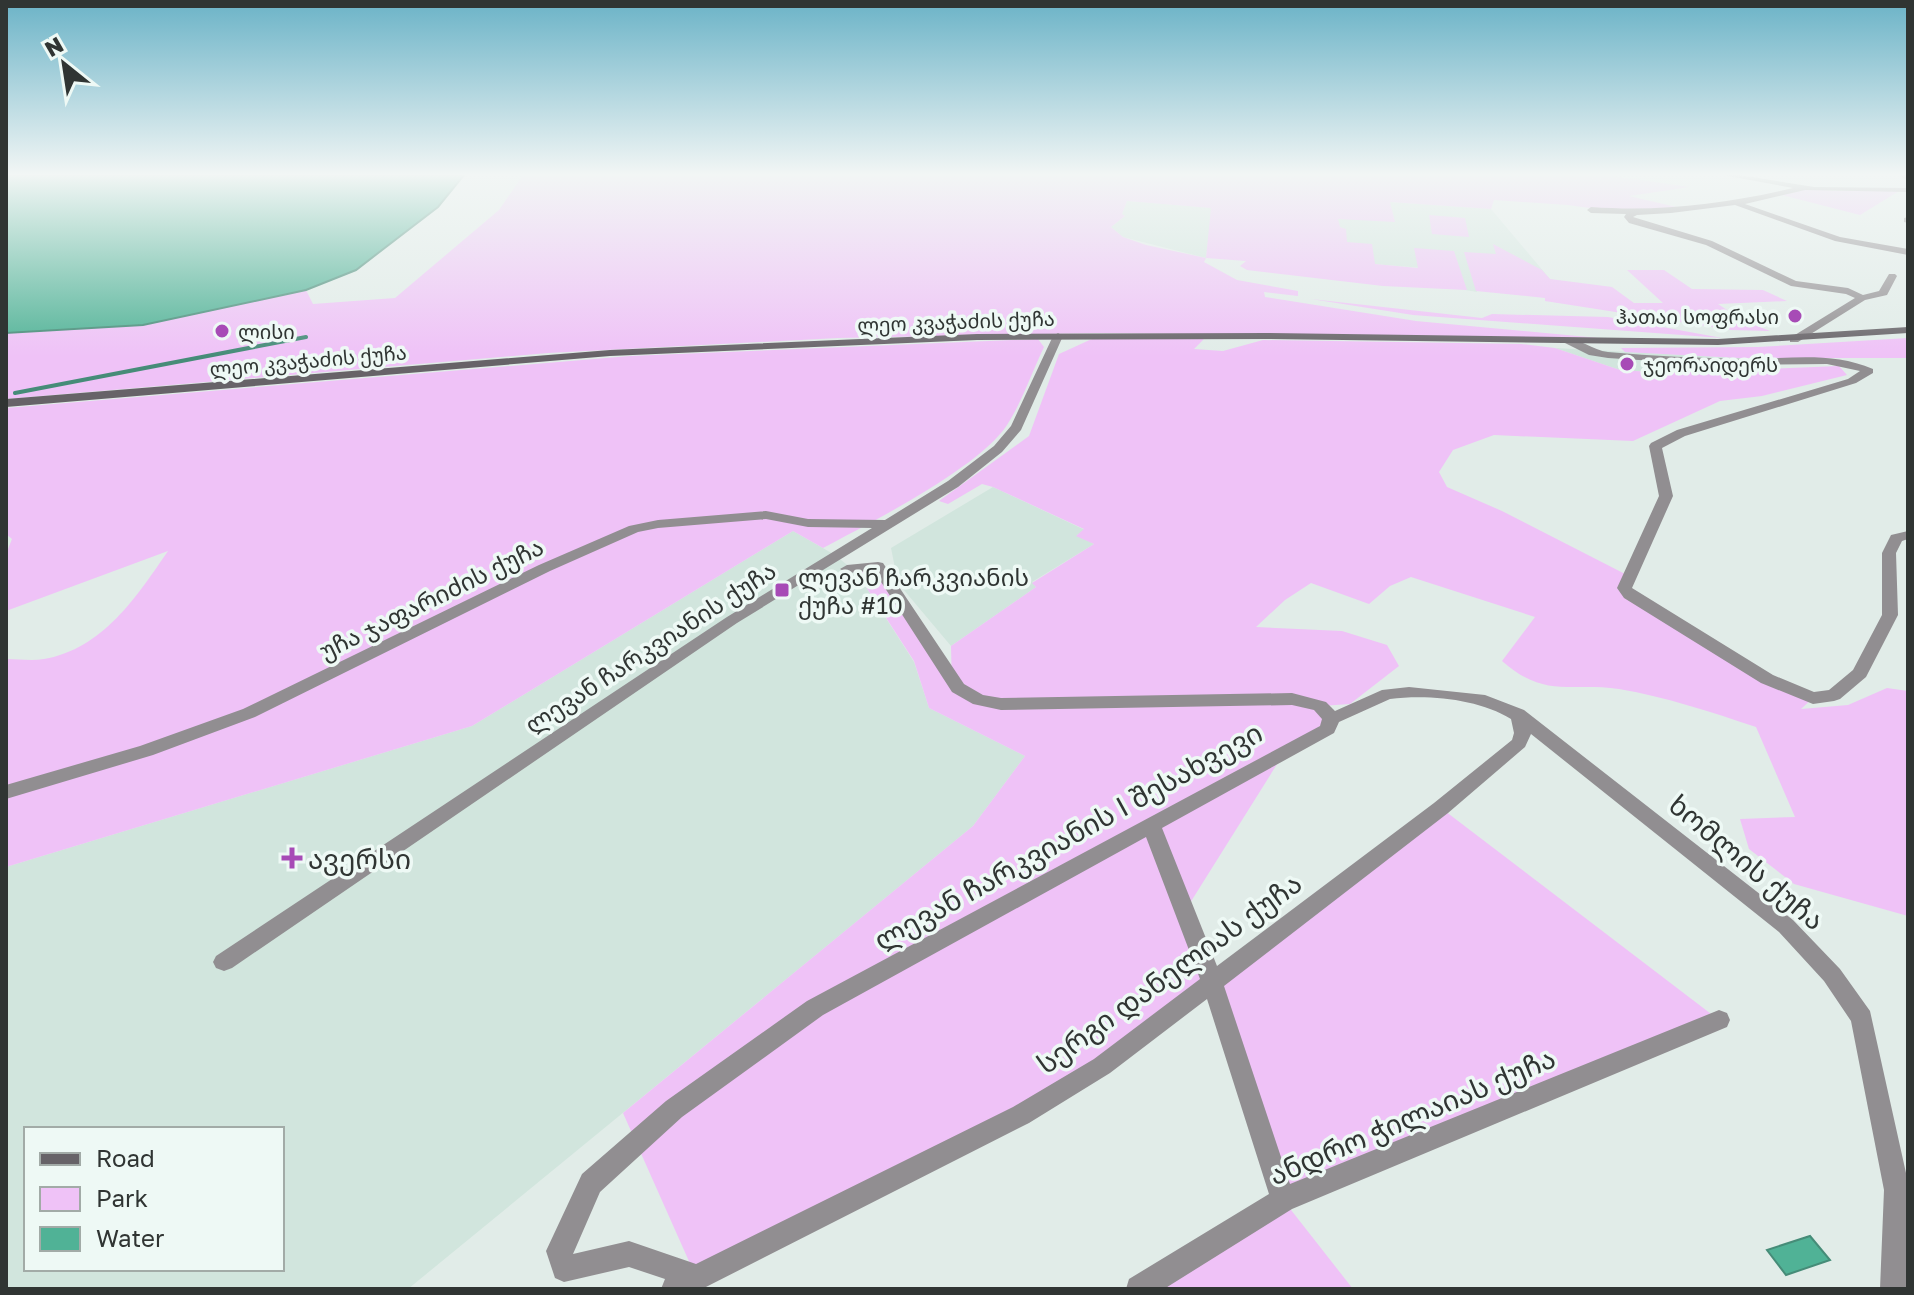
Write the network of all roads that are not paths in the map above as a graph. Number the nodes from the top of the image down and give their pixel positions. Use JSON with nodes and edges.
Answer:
{"nodes":[{"id":1,"x":1683,"y":235,"type":"edge"},
{"id":2,"x":1828,"y":235,"type":"edge"},
{"id":3,"x":1908,"y":252,"type":"edge"},
{"id":4,"x":1892,"y":276,"type":"dead end"},
{"id":5,"x":1862,"y":298,"type":"junction"},
{"id":6,"x":1906,"y":331,"type":"edge"},
{"id":7,"x":1058,"y":336,"type":"junction"},
{"id":8,"x":1567,"y":340,"type":"junction"},
{"id":9,"x":1794,"y":340,"type":"junction"},
{"id":10,"x":6,"y":403,"type":"edge"},
{"id":11,"x":890,"y":524,"type":"junction"},
{"id":12,"x":1908,"y":535,"type":"edge"},
{"id":13,"x":847,"y":569,"type":"dead end"},
{"id":14,"x":1518,"y":714,"type":"junction"},
{"id":15,"x":1331,"y":718,"type":"junction"},
{"id":16,"x":6,"y":792,"type":"edge"},
{"id":17,"x":1151,"y":825,"type":"junction"},
{"id":18,"x":224,"y":962,"type":"dead end"},
{"id":19,"x":1212,"y":982,"type":"junction"},
{"id":20,"x":1719,"y":1020,"type":"dead end"},
{"id":21,"x":1283,"y":1200,"type":"junction"},
{"id":22,"x":696,"y":1277,"type":"junction"},
{"id":23,"x":674,"y":1289,"type":"edge"},
{"id":24,"x":1139,"y":1289,"type":"edge"},
{"id":25,"x":1893,"y":1289,"type":"edge"}],
"edges":[{"from":1,"to":5,"type":"street"},
{"from":2,"to":3,"type":"street"},
{"from":4,"to":5,"type":"street"},
{"from":5,"to":9,"type":"street"},
{"from":6,"to":9,"type":"main road","name":"ლეო კვაჭაძის ქუჩა"},
{"from":7,"to":8,"type":"main road","name":"ლეო კვაჭაძის ქუჩა"},
{"from":7,"to":10,"type":"main road","name":"ლეო კვაჭაძის ქუჩა"},
{"from":7,"to":11,"type":"street","name":"ლევან ჩარკვიანის ქუჩა"},
{"from":8,"to":9,"type":"main road","name":"ლეო კვაჭაძის ქუჩა"},
{"from":8,"to":12,"type":"street"},
{"from":11,"to":16,"type":"street","name":"უჩა ჯაფარიძის ქუჩა"},
{"from":11,"to":18,"type":"street","name":"ლევან ჩარკვიანის ქუჩა"},
{"from":13,"to":15,"type":"street","name":"ლევან ჩარკვიანის I შესახვევი"},
{"from":14,"to":15,"type":"street","name":"ხომლის ქუჩა"},
{"from":14,"to":19,"type":"street","name":"სერგი დანელიას ქუჩა"},
{"from":14,"to":25,"type":"street","name":"ხომლის ქუჩა"},
{"from":15,"to":17,"type":"street","name":"ლევან ჩარკვიანის I შესახვევი"},
{"from":17,"to":19,"type":"street"},
{"from":17,"to":22,"type":"street","name":"ლევან ჩარკვიანის I შესახვევი"},
{"from":19,"to":21,"type":"street"},
{"from":19,"to":22,"type":"street","name":"სერგი დანელიას ქუჩა"},
{"from":20,"to":21,"type":"street","name":"ანდრო ჭილაიას ქუჩა"},
{"from":21,"to":24,"type":"street","name":"ანდრო ჭილაიას ქუჩა"},
{"from":22,"to":23,"type":"street","name":"სერგი დანელიას ქუჩა"}]}
